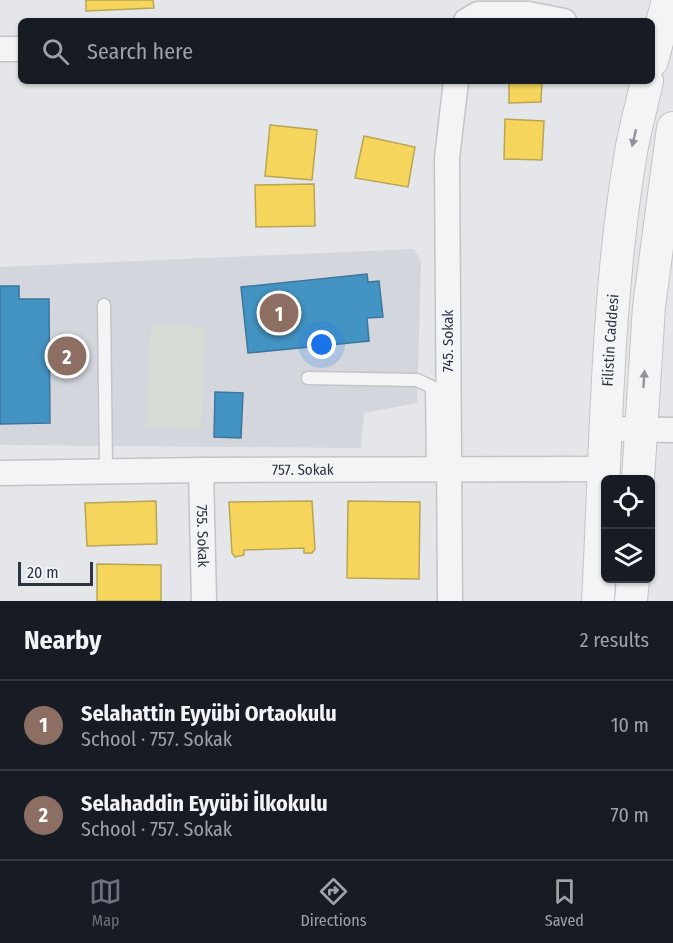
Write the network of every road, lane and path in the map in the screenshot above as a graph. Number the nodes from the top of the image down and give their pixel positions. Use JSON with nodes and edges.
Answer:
{"nodes":[{"id":1,"x":668,"y":0,"type":"edge"},
{"id":2,"x":475,"y":14,"type":"edge"},
{"id":3,"x":549,"y":18,"type":"edge"},
{"id":4,"x":0,"y":49,"type":"edge"},
{"id":5,"x":18,"y":49,"type":"edge"},
{"id":6,"x":655,"y":50,"type":"edge"},
{"id":7,"x":456,"y":84,"type":"edge"},
{"id":8,"x":646,"y":84,"type":"edge"},
{"id":9,"x":673,"y":128,"type":"edge"},
{"id":10,"x":104,"y":305,"type":"dead end"},
{"id":11,"x":308,"y":378,"type":"dead end"},
{"id":12,"x":607,"y":429,"type":"junction"},
{"id":13,"x":641,"y":429,"type":"junction"},
{"id":14,"x":673,"y":430,"type":"edge"},
{"id":15,"x":441,"y":469,"type":"junction"},
{"id":16,"x":605,"y":469,"type":"junction"},
{"id":17,"x":201,"y":470,"type":"junction"},
{"id":18,"x":106,"y":471,"type":"junction"},
{"id":19,"x":0,"y":473,"type":"edge"},
{"id":20,"x":638,"y":475,"type":"edge"},
{"id":21,"x":633,"y":583,"type":"edge"},
{"id":22,"x":204,"y":601,"type":"edge"},
{"id":23,"x":450,"y":601,"type":"edge"},
{"id":24,"x":598,"y":601,"type":"edge"},
{"id":25,"x":631,"y":601,"type":"edge"}],
"edges":[{"from":1,"to":6,"type":"street"},
{"from":2,"to":3,"type":"street"},
{"from":4,"to":5,"type":"street"},
{"from":7,"to":15,"type":"street","name":"745. Sokak"},
{"from":8,"to":12,"type":"street","name":"Filistin Caddesi","one_way":true},
{"from":13,"to":9,"type":"street","one_way":true},
{"from":10,"to":18,"type":"lane"},
{"from":11,"to":15,"type":"lane"},
{"from":12,"to":13,"type":"street"},
{"from":12,"to":16,"type":"street","name":"Filistin Caddesi"},
{"from":13,"to":14,"type":"street"},
{"from":13,"to":20,"type":"street"},
{"from":15,"to":16,"type":"street","name":"757. Sokak"},
{"from":15,"to":17,"type":"street","name":"757. Sokak"},
{"from":15,"to":23,"type":"street","name":"745. Sokak"},
{"from":16,"to":24,"type":"street","name":"Filistin Caddesi"},
{"from":17,"to":18,"type":"street","name":"757. Sokak"},
{"from":17,"to":22,"type":"street","name":"755. Sokak"},
{"from":18,"to":19,"type":"street","name":"757. Sokak"},
{"from":21,"to":25,"type":"street"}]}
